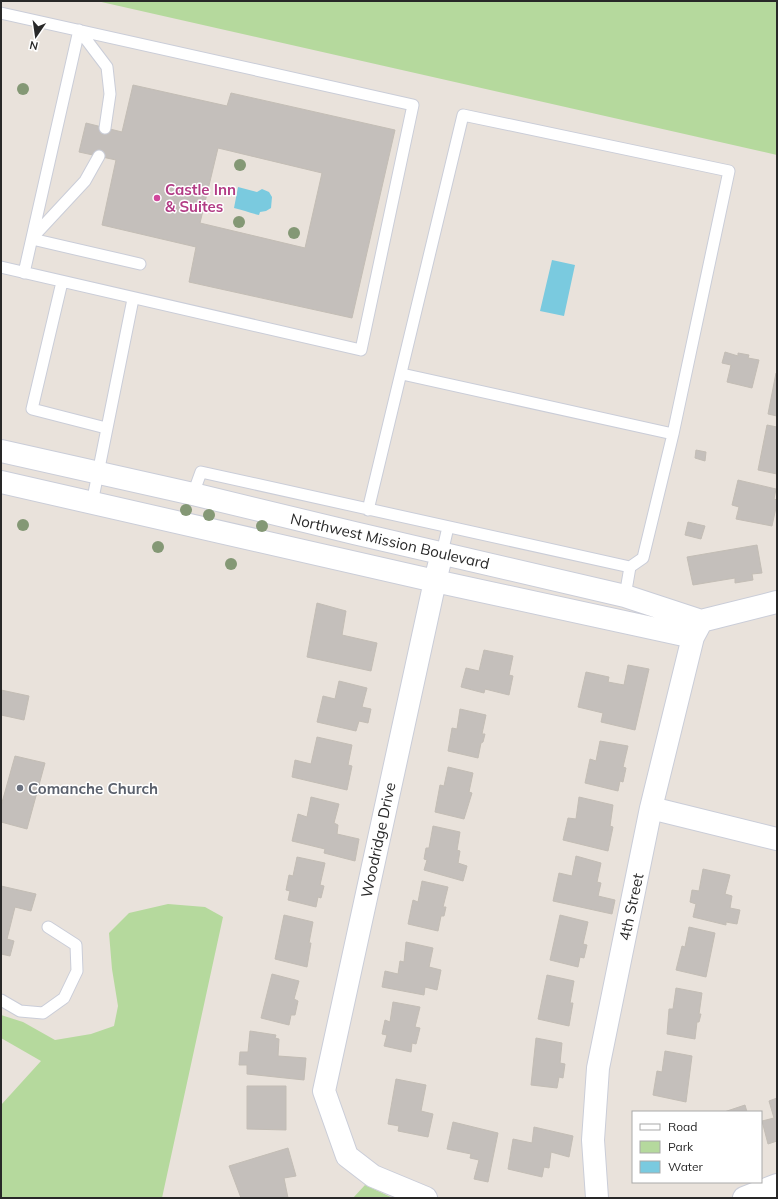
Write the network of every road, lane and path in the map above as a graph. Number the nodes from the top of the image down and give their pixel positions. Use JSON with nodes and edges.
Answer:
{"nodes":[{"id":1,"x":1,"y":13,"type":"edge"},
{"id":2,"x":78,"y":30,"type":"junction"},
{"id":3,"x":105,"y":128,"type":"dead end"},
{"id":4,"x":99,"y":156,"type":"dead end"},
{"id":5,"x":32,"y":239,"type":"junction"},
{"id":6,"x":140,"y":264,"type":"dead end"},
{"id":7,"x":1,"y":268,"type":"edge"},
{"id":8,"x":24,"y":273,"type":"junction"},
{"id":9,"x":62,"y":282,"type":"junction"},
{"id":10,"x":133,"y":299,"type":"junction"},
{"id":11,"x":402,"y":374,"type":"junction"},
{"id":12,"x":106,"y":428,"type":"junction"},
{"id":13,"x":673,"y":434,"type":"junction"},
{"id":14,"x":2,"y":455,"type":"edge"},
{"id":15,"x":97,"y":472,"type":"junction"},
{"id":16,"x":1,"y":482,"type":"edge"},
{"id":17,"x":194,"y":494,"type":"junction"},
{"id":18,"x":92,"y":503,"type":"junction"},
{"id":19,"x":368,"y":510,"type":"junction"},
{"id":20,"x":448,"y":527,"type":"junction"},
{"id":21,"x":442,"y":553,"type":"junction"},
{"id":22,"x":630,"y":567,"type":"junction"},
{"id":23,"x":435,"y":581,"type":"junction"},
{"id":24,"x":625,"y":596,"type":"junction"},
{"id":25,"x":777,"y":602,"type":"edge"},
{"id":26,"x":697,"y":629,"type":"junction"},
{"id":27,"x":651,"y":808,"type":"junction"},
{"id":28,"x":777,"y":839,"type":"edge"},
{"id":29,"x":48,"y":927,"type":"dead end"},
{"id":30,"x":1,"y":1000,"type":"edge"},
{"id":31,"x":777,"y":1185,"type":"edge"},
{"id":32,"x":426,"y":1198,"type":"edge"},
{"id":33,"x":597,"y":1198,"type":"edge"},
{"id":34,"x":744,"y":1198,"type":"edge"}],
"edges":[{"from":1,"to":2,"type":"lane"},
{"from":2,"to":3,"type":"lane"},
{"from":2,"to":5,"type":"lane"},
{"from":2,"to":10,"type":"lane"},
{"from":4,"to":5,"type":"lane"},
{"from":5,"to":6,"type":"lane"},
{"from":5,"to":8,"type":"lane"},
{"from":7,"to":8,"type":"lane"},
{"from":8,"to":9,"type":"lane"},
{"from":9,"to":10,"type":"lane"},
{"from":9,"to":12,"type":"lane"},
{"from":10,"to":12,"type":"lane"},
{"from":11,"to":13,"type":"lane"},
{"from":11,"to":13,"type":"lane"},
{"from":11,"to":19,"type":"lane"},
{"from":12,"to":15,"type":"lane"},
{"from":13,"to":22,"type":"lane"},
{"from":14,"to":15,"type":"street","name":"Northwest Mission Boulevard"},
{"from":15,"to":17,"type":"street","name":"Northwest Mission Boulevard"},
{"from":15,"to":18,"type":"lane"},
{"from":16,"to":18,"type":"street","name":"Northwest Mission Boulevard"},
{"from":17,"to":19,"type":"lane"},
{"from":17,"to":21,"type":"street","name":"Northwest Mission Boulevard"},
{"from":18,"to":23,"type":"street","name":"Northwest Mission Boulevard"},
{"from":19,"to":20,"type":"lane"},
{"from":20,"to":21,"type":"lane"},
{"from":20,"to":22,"type":"lane"},
{"from":21,"to":23,"type":"street","name":"Woodridge Drive"},
{"from":21,"to":24,"type":"street","name":"Northwest Mission Boulevard"},
{"from":22,"to":24,"type":"lane"},
{"from":23,"to":26,"type":"street","name":"Northwest Mission Boulevard"},
{"from":23,"to":32,"type":"street","name":"Woodridge Drive"},
{"from":24,"to":26,"type":"street","name":"Northwest Mission Boulevard"},
{"from":25,"to":26,"type":"street","name":"Northwest Mission Boulevard"},
{"from":26,"to":27,"type":"street","name":"4th Street"},
{"from":27,"to":28,"type":"street"},
{"from":27,"to":33,"type":"street","name":"4th Street"},
{"from":29,"to":30,"type":"lane"},
{"from":31,"to":34,"type":"street"}]}
